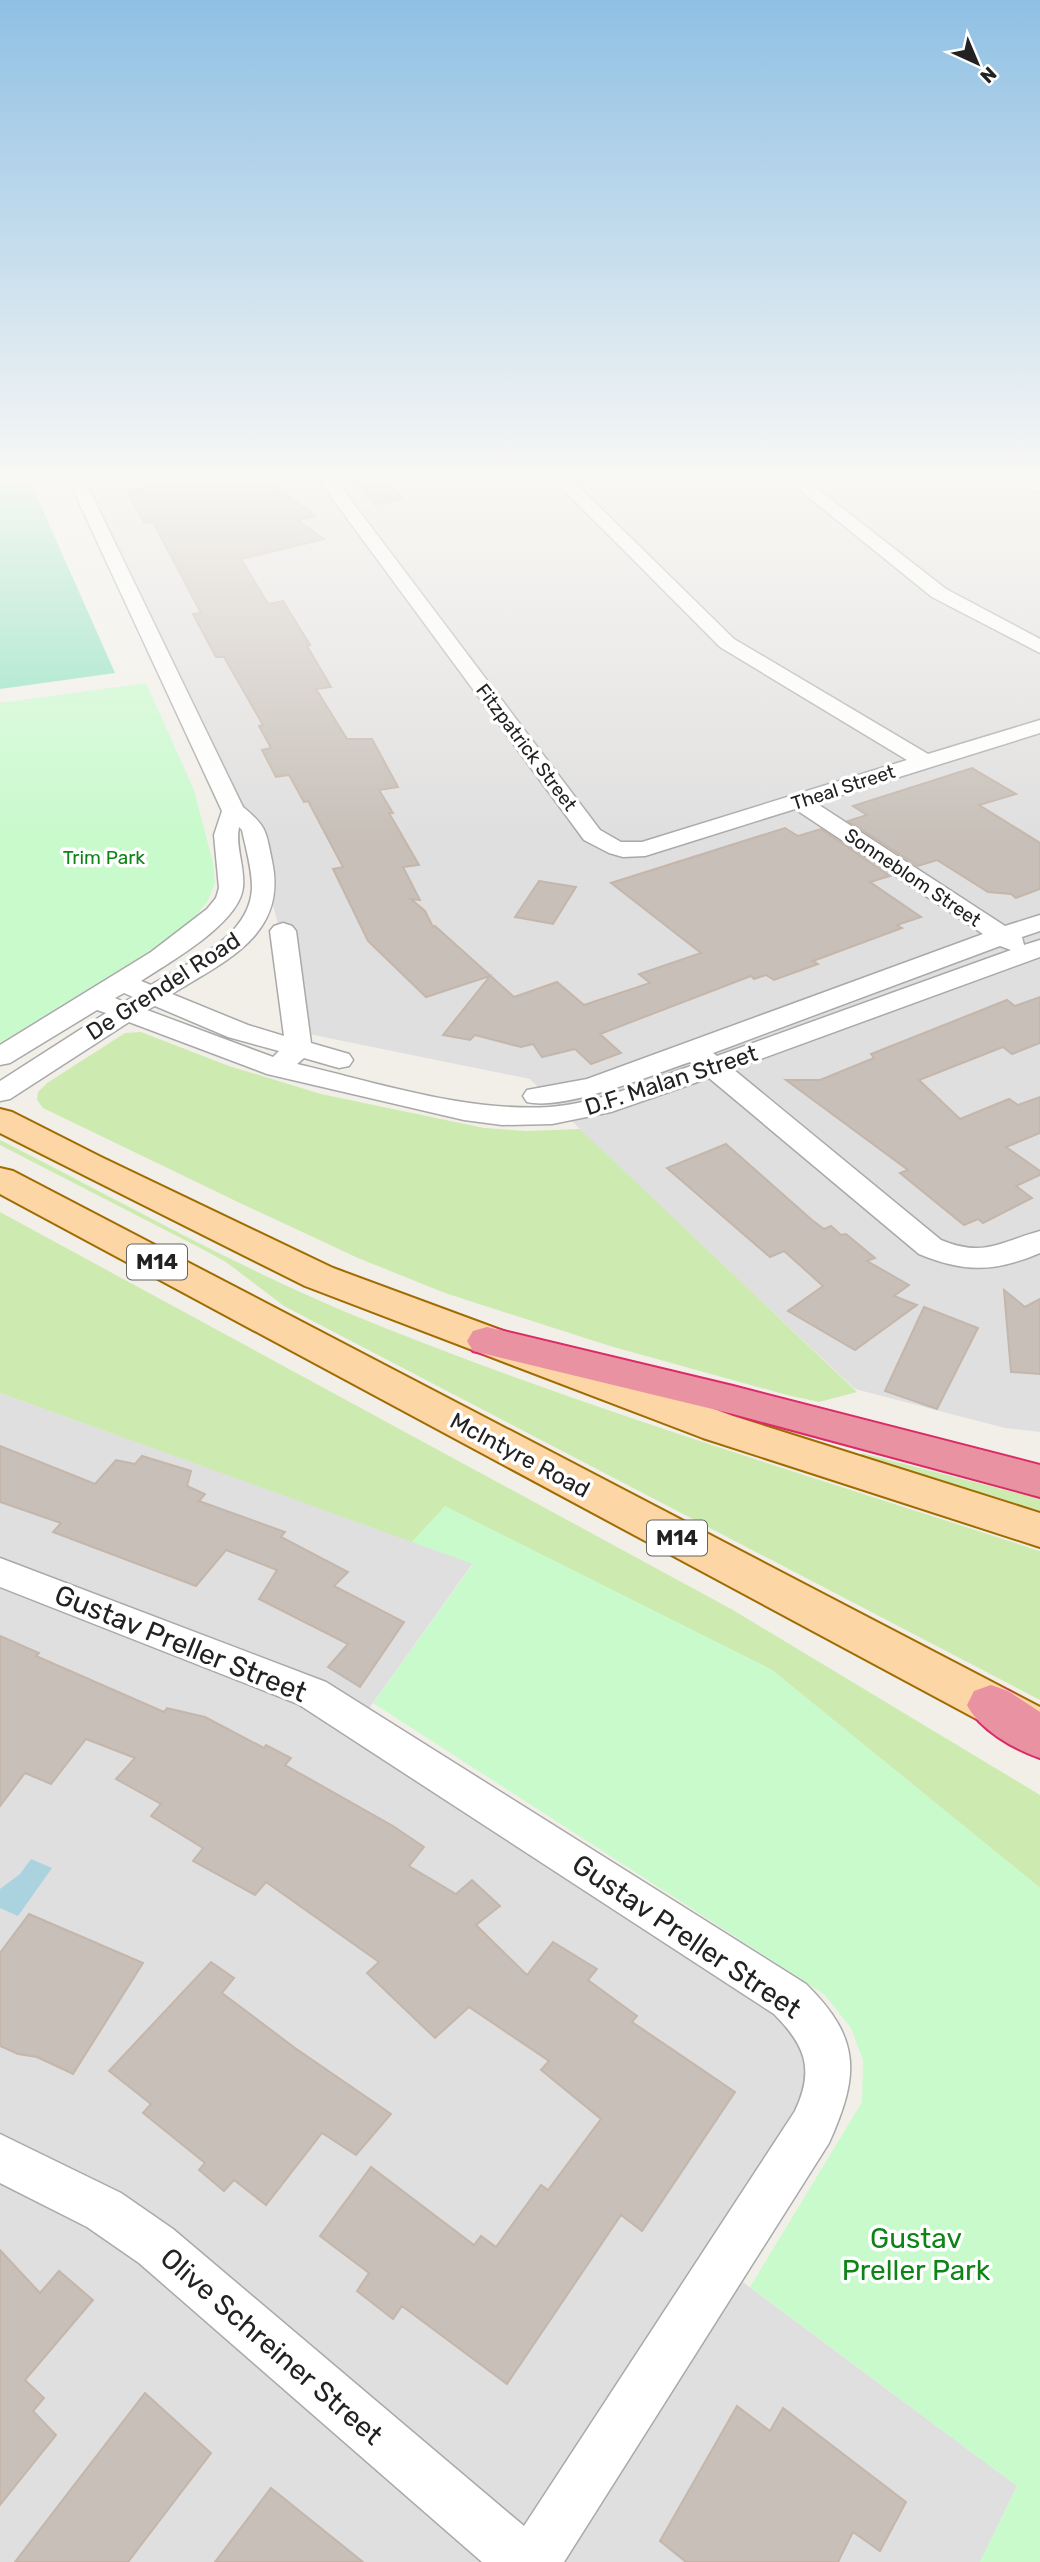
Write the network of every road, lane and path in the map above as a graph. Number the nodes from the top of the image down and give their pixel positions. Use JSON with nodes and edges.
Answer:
{"nodes":[{"id":1,"x":135,"y":599,"type":"edge"},
{"id":2,"x":415,"y":599,"type":"edge"},
{"id":3,"x":682,"y":599,"type":"edge"},
{"id":4,"x":949,"y":599,"type":"edge"},
{"id":5,"x":1040,"y":647,"type":"edge"},
{"id":6,"x":1040,"y":726,"type":"edge"},
{"id":7,"x":924,"y":761,"type":"junction"},
{"id":8,"x":798,"y":802,"type":"junction"},
{"id":9,"x":233,"y":811,"type":"junction"},
{"id":10,"x":645,"y":849,"type":"joint"},
{"id":11,"x":1040,"y":922,"type":"edge"},
{"id":12,"x":283,"y":931,"type":"dead end"},
{"id":13,"x":1001,"y":936,"type":"junction"},
{"id":14,"x":1034,"y":950,"type":"edge"},
{"id":15,"x":120,"y":982,"type":"junction"},
{"id":16,"x":151,"y":996,"type":"junction"},
{"id":17,"x":92,"y":999,"type":"junction"},
{"id":18,"x":123,"y":1013,"type":"junction"},
{"id":19,"x":0,"y":1057,"type":"edge"},
{"id":20,"x":287,"y":1059,"type":"junction"},
{"id":21,"x":704,"y":1059,"type":"junction"},
{"id":22,"x":0,"y":1093,"type":"edge"},
{"id":23,"x":0,"y":1119,"type":"edge"},
{"id":24,"x":0,"y":1178,"type":"edge"},
{"id":25,"x":1040,"y":1241,"type":"edge"},
{"id":26,"x":487,"y":1341,"type":"junction"},
{"id":27,"x":1040,"y":1481,"type":"edge"},
{"id":28,"x":1040,"y":1530,"type":"edge"},
{"id":29,"x":0,"y":1572,"type":"edge"},
{"id":30,"x":991,"y":1704,"type":"junction"},
{"id":31,"x":1040,"y":1730,"type":"edge"},
{"id":32,"x":1040,"y":1738,"type":"edge"},
{"id":33,"x":0,"y":2158,"type":"edge"},
{"id":34,"x":524,"y":2562,"type":"edge"},
{"id":35,"x":532,"y":2562,"type":"edge"}],
"edges":[{"from":1,"to":9,"type":"street","name":"De Grendel Road"},
{"from":2,"to":10,"type":"street","name":"Fitzpatrick Street"},
{"from":3,"to":7,"type":"street"},
{"from":4,"to":5,"type":"street"},
{"from":6,"to":7,"type":"street","name":"Theal Street"},
{"from":7,"to":8,"type":"street","name":"Theal Street"},
{"from":8,"to":10,"type":"street","name":"Theal Street"},
{"from":8,"to":13,"type":"street","name":"Sonneblom Street"},
{"from":9,"to":15,"type":"street","name":"De Grendel Road"},
{"from":9,"to":16,"type":"street","name":"De Grendel Road"},
{"from":11,"to":13,"type":"street","name":"D.F. Malan Street"},
{"from":12,"to":20,"type":"street"},
{"from":13,"to":14,"type":"street","name":"Sonneblom Street"},
{"from":13,"to":21,"type":"street","name":"D.F. Malan Street"},
{"from":14,"to":21,"type":"street","name":"D.F. Malan Street"},
{"from":15,"to":16,"type":"street","name":"D.F. Malan Street"},
{"from":15,"to":17,"type":"street","name":"De Grendel Road"},
{"from":16,"to":18,"type":"street","name":"De Grendel Road"},
{"from":16,"to":20,"type":"street","name":"D.F. Malan Street"},
{"from":17,"to":18,"type":"street","name":"D.F. Malan Street"},
{"from":17,"to":19,"type":"street","name":"De Grendel Road"},
{"from":18,"to":20,"type":"street","name":"D.F. Malan Street"},
{"from":18,"to":22,"type":"street","name":"De Grendel Road"},
{"from":20,"to":21,"type":"street","name":"D.F. Malan Street"},
{"from":21,"to":25,"type":"street"},
{"from":23,"to":26,"type":"main road","number":"M14"},
{"from":24,"to":30,"type":"main road","name":"McIntyre Road","number":"M14"},
{"from":26,"to":27,"type":"highway"},
{"from":26,"to":28,"type":"main road","number":"M14"},
{"from":29,"to":35,"type":"street","name":"Gustav Preller Street"},
{"from":30,"to":31,"type":"main road","name":"McIntyre Road","number":"M14"},
{"from":30,"to":32,"type":"highway"},
{"from":33,"to":34,"type":"street","name":"Olive Schreiner Street"}]}
